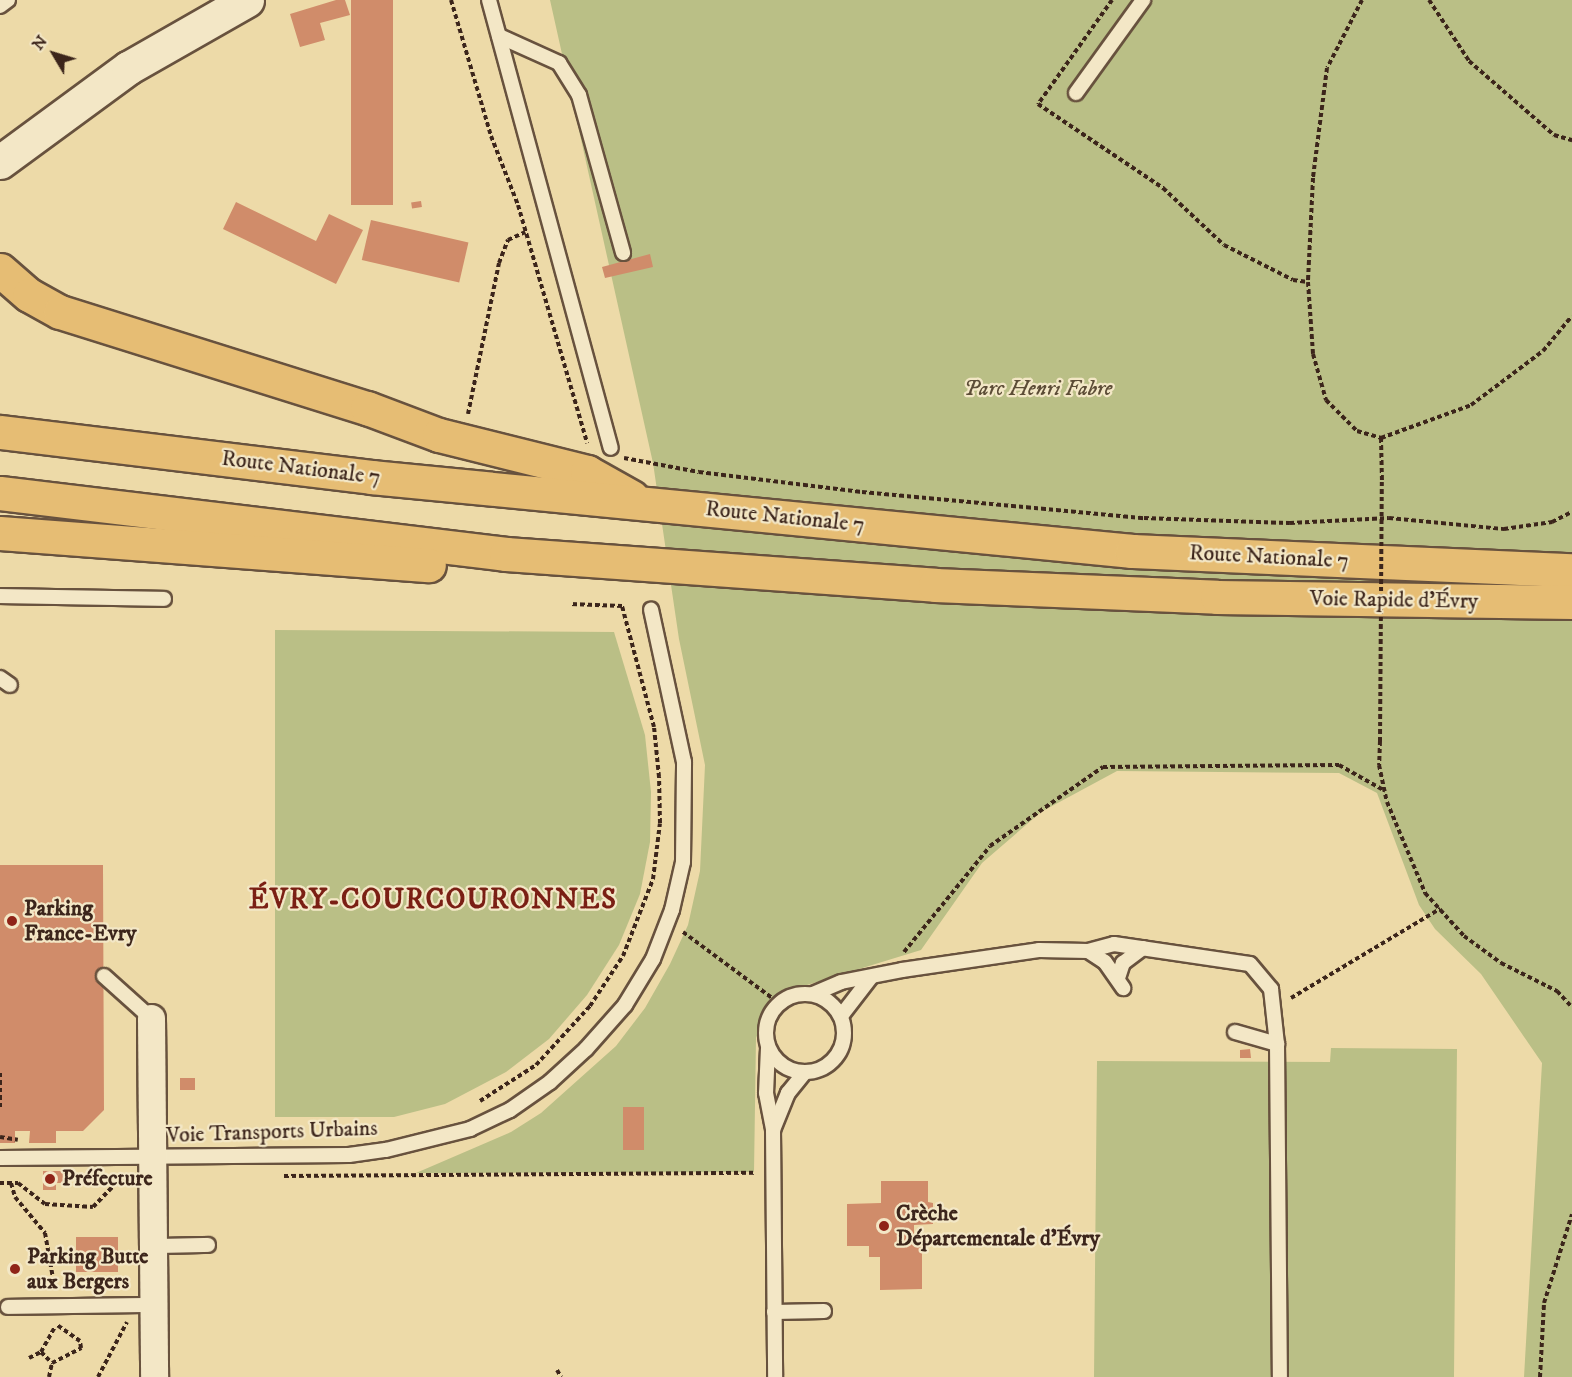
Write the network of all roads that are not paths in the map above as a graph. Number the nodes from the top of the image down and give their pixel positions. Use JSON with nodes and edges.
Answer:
{"nodes":[{"id":1,"x":8,"y":0,"type":"edge"},
{"id":2,"x":247,"y":0,"type":"edge"},
{"id":3,"x":489,"y":0,"type":"edge"},
{"id":4,"x":1143,"y":0,"type":"edge"},
{"id":5,"x":0,"y":6,"type":"edge"},
{"id":6,"x":499,"y":36,"type":"junction"},
{"id":7,"x":1076,"y":93,"type":"dead end"},
{"id":8,"x":0,"y":162,"type":"edge"},
{"id":9,"x":623,"y":253,"type":"dead end"},
{"id":10,"x":0,"y":270,"type":"edge"},
{"id":11,"x":0,"y":432,"type":"edge"},
{"id":12,"x":616,"y":453,"type":"road end"},
{"id":13,"x":0,"y":493,"type":"edge"},
{"id":14,"x":644,"y":504,"type":"junction"},
{"id":15,"x":0,"y":533,"type":"edge"},
{"id":16,"x":506,"y":554,"type":"junction"},
{"id":17,"x":1572,"y":570,"type":"edge"},
{"id":18,"x":0,"y":596,"type":"edge"},
{"id":19,"x":1217,"y":597,"type":"joint"},
{"id":20,"x":165,"y":599,"type":"dead end"},
{"id":21,"x":1572,"y":602,"type":"edge"},
{"id":22,"x":651,"y":610,"type":"dead end"},
{"id":23,"x":1143,"y":948,"type":"junction"},
{"id":24,"x":1088,"y":951,"type":"junction"},
{"id":25,"x":104,"y":976,"type":"dead end"},
{"id":26,"x":870,"y":977,"type":"junction"},
{"id":27,"x":813,"y":994,"type":"junction"},
{"id":28,"x":841,"y":1016,"type":"junction"},
{"id":29,"x":152,"y":1018,"type":"joint"},
{"id":30,"x":1235,"y":1032,"type":"dead end"},
{"id":31,"x":1277,"y":1044,"type":"junction"},
{"id":32,"x":768,"y":1048,"type":"junction"},
{"id":33,"x":804,"y":1073,"type":"junction"},
{"id":34,"x":773,"y":1130,"type":"junction"},
{"id":35,"x":0,"y":1158,"type":"edge"},
{"id":36,"x":154,"y":1158,"type":"junction"},
{"id":37,"x":208,"y":1245,"type":"dead end"},
{"id":38,"x":154,"y":1246,"type":"junction"},
{"id":39,"x":154,"y":1305,"type":"junction"},
{"id":40,"x":8,"y":1307,"type":"dead end"},
{"id":41,"x":824,"y":1311,"type":"dead end"},
{"id":42,"x":774,"y":1312,"type":"junction"},
{"id":43,"x":154,"y":1377,"type":"edge"},
{"id":44,"x":775,"y":1377,"type":"edge"},
{"id":45,"x":1280,"y":1377,"type":"edge"}],
"edges":[{"from":1,"to":5,"type":"lane"},
{"from":2,"to":8,"type":"street"},
{"from":3,"to":6,"type":"lane"},
{"from":4,"to":7,"type":"lane"},
{"from":6,"to":9,"type":"lane"},
{"from":6,"to":12,"type":"lane"},
{"from":10,"to":14,"type":"main road"},
{"from":11,"to":14,"type":"main road","name":"Route Nationale 7"},
{"from":13,"to":16,"type":"main road","name":"Route Nationale 7"},
{"from":14,"to":17,"type":"main road","name":"Route Nationale 7"},
{"from":15,"to":16,"type":"main road"},
{"from":16,"to":19,"type":"main road","name":"Route Nationale 7"},
{"from":18,"to":20,"type":"lane"},
{"from":19,"to":21,"type":"main road","name":"Voie Rapide d'Évry"},
{"from":22,"to":36,"type":"lane","name":"Voie Transports Urbains"},
{"from":23,"to":24,"type":"lane"},
{"from":23,"to":24,"type":"lane"},
{"from":23,"to":31,"type":"lane"},
{"from":24,"to":26,"type":"lane"},
{"from":25,"to":29,"type":"lane"},
{"from":26,"to":27,"type":"lane"},
{"from":26,"to":28,"type":"lane"},
{"from":27,"to":28,"type":"lane"},
{"from":27,"to":32,"type":"lane"},
{"from":28,"to":33,"type":"lane"},
{"from":29,"to":36,"type":"street"},
{"from":30,"to":31,"type":"lane"},
{"from":31,"to":45,"type":"lane"},
{"from":32,"to":33,"type":"lane"},
{"from":32,"to":34,"type":"lane"},
{"from":33,"to":34,"type":"lane"},
{"from":34,"to":42,"type":"lane"},
{"from":35,"to":36,"type":"lane","name":"Voie Transports Urbains"},
{"from":36,"to":38,"type":"street"},
{"from":37,"to":38,"type":"lane"},
{"from":38,"to":39,"type":"street"},
{"from":39,"to":40,"type":"lane"},
{"from":39,"to":43,"type":"street"},
{"from":41,"to":42,"type":"lane"},
{"from":42,"to":44,"type":"lane"}]}
